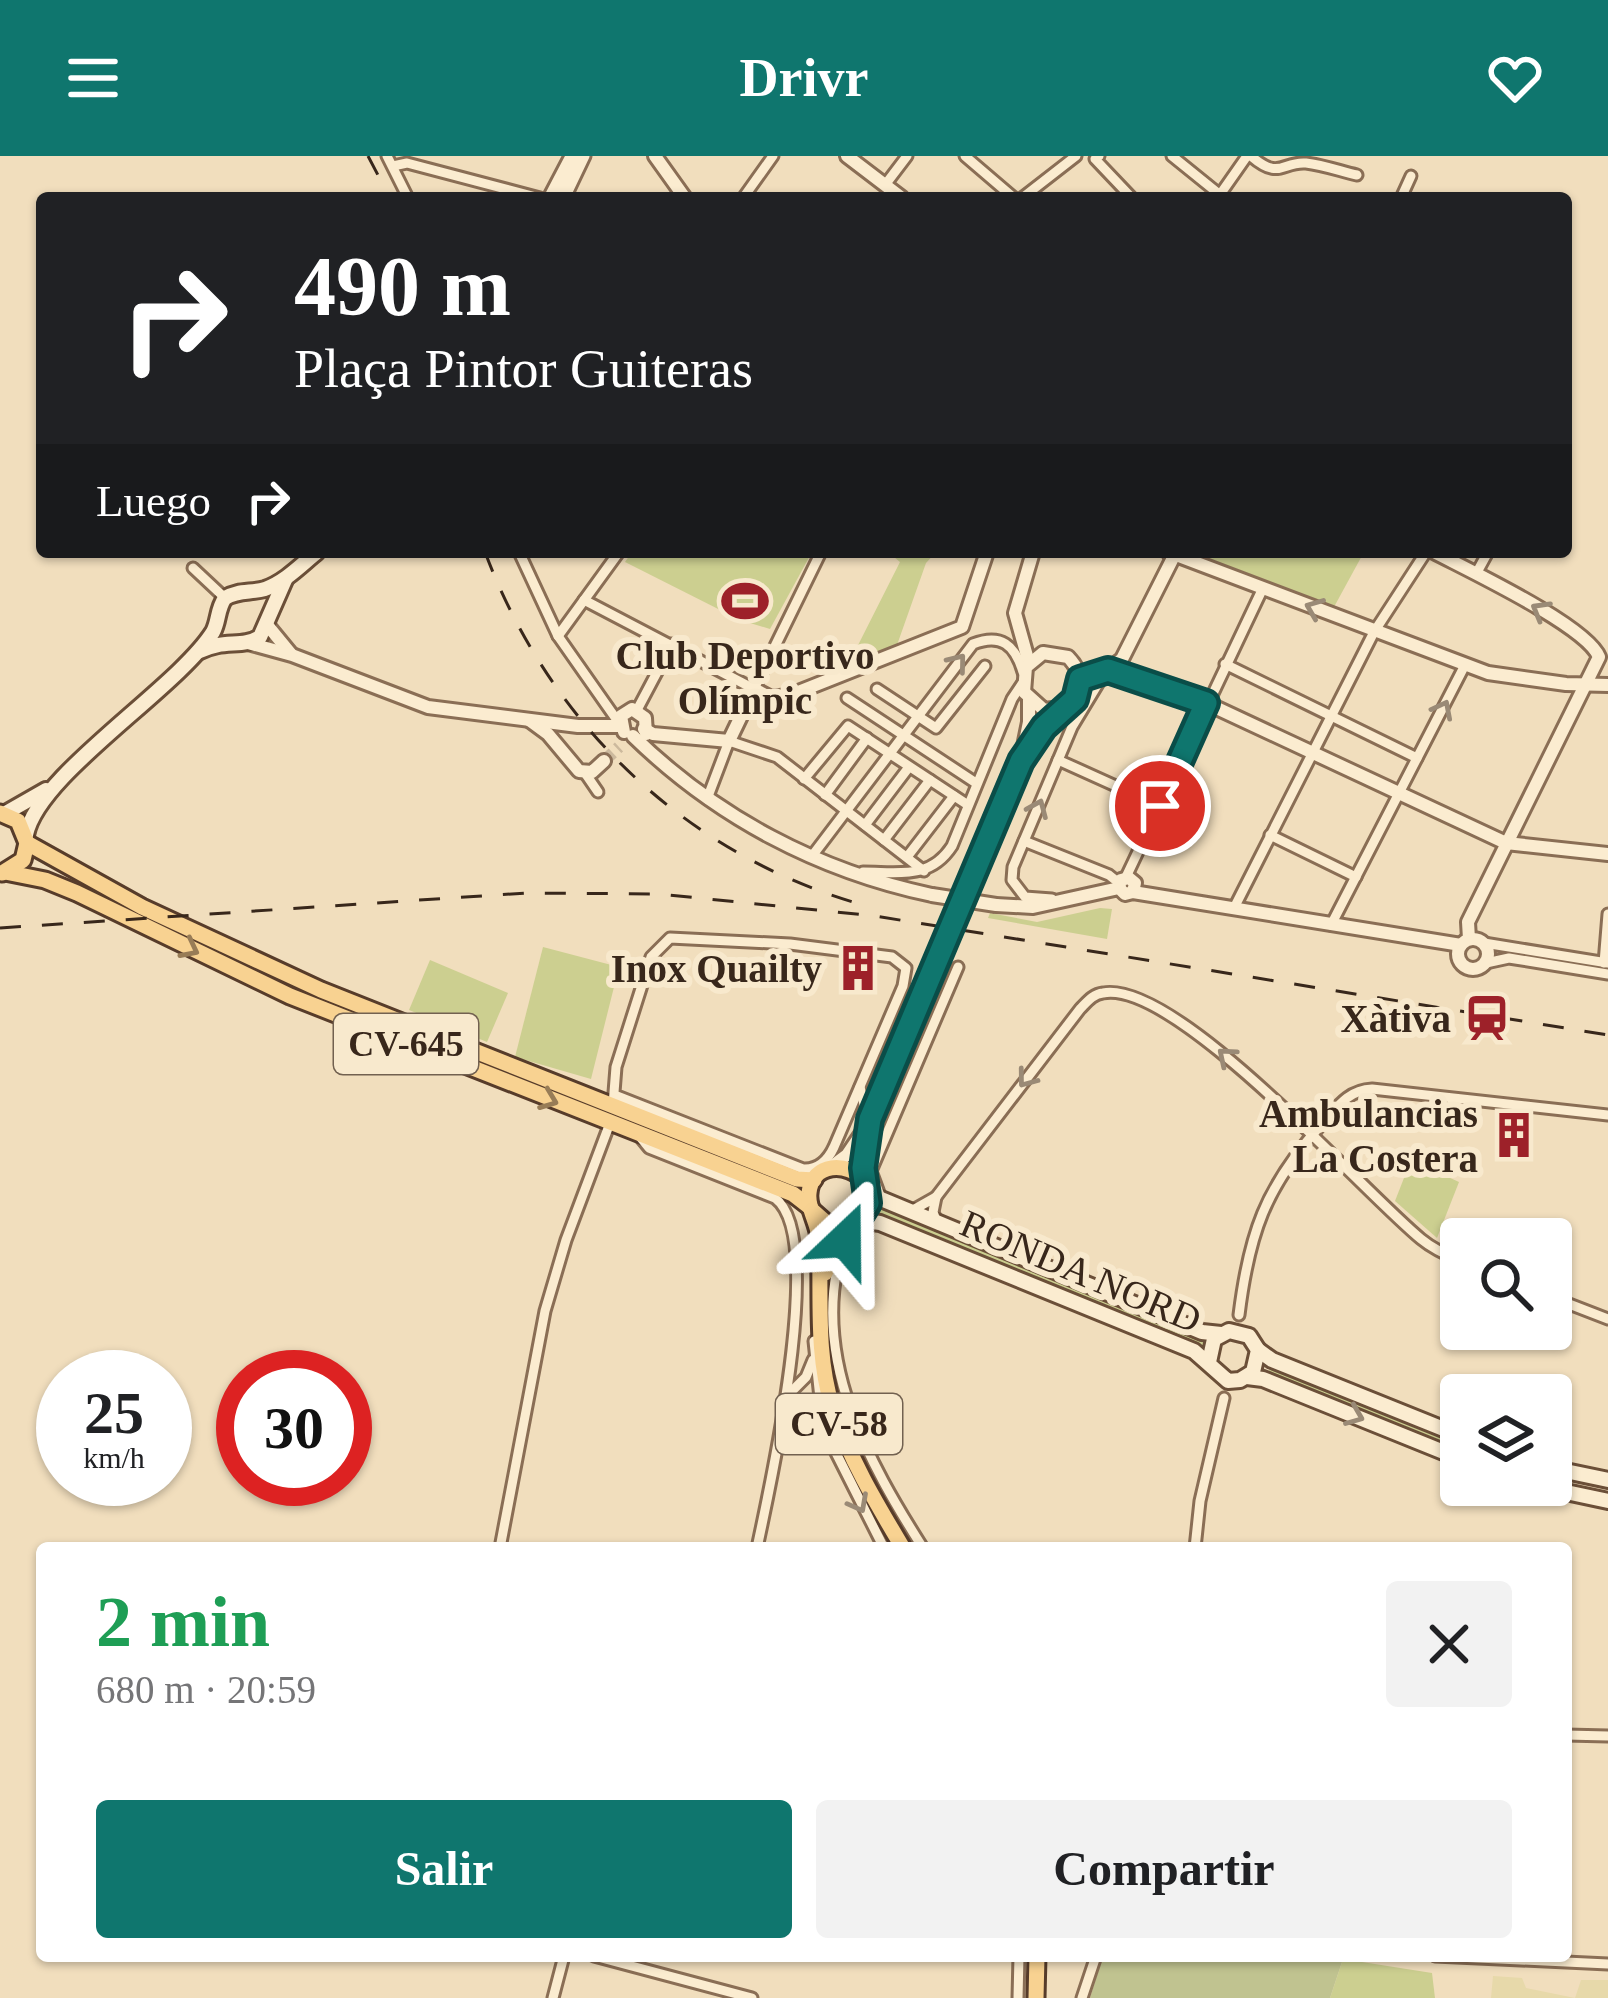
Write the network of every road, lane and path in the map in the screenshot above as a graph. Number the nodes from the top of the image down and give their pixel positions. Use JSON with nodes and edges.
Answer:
{"nodes":[{"id":1,"x":655,"y":156,"type":"edge"},
{"id":2,"x":773,"y":156,"type":"edge"},
{"id":3,"x":847,"y":156,"type":"edge"},
{"id":4,"x":907,"y":156,"type":"edge"},
{"id":5,"x":964,"y":156,"type":"edge"},
{"id":6,"x":1076,"y":156,"type":"edge"},
{"id":7,"x":1172,"y":156,"type":"edge"},
{"id":8,"x":1249,"y":156,"type":"edge"},
{"id":9,"x":1097,"y":157,"type":"edge"},
{"id":10,"x":576,"y":158,"type":"edge"},
{"id":11,"x":1052,"y":158,"type":"edge"},
{"id":12,"x":390,"y":161,"type":"edge"},
{"id":13,"x":1062,"y":166,"type":"junction"},
{"id":14,"x":1357,"y":175,"type":"dead end"},
{"id":15,"x":1411,"y":176,"type":"dead end"},
{"id":16,"x":885,"y":185,"type":"junction"},
{"id":17,"x":405,"y":192,"type":"edge"},
{"id":18,"x":527,"y":192,"type":"edge"},
{"id":19,"x":556,"y":192,"type":"edge"},
{"id":20,"x":681,"y":192,"type":"edge"},
{"id":21,"x":747,"y":192,"type":"edge"},
{"id":22,"x":894,"y":192,"type":"edge"},
{"id":23,"x":1010,"y":192,"type":"edge"},
{"id":24,"x":1026,"y":192,"type":"edge"},
{"id":25,"x":1127,"y":192,"type":"edge"},
{"id":26,"x":1214,"y":192,"type":"edge"},
{"id":27,"x":1222,"y":192,"type":"edge"},
{"id":28,"x":1404,"y":192,"type":"edge"},
{"id":29,"x":309,"y":558,"type":"edge"},
{"id":30,"x":522,"y":558,"type":"edge"},
{"id":31,"x":615,"y":558,"type":"edge"},
{"id":32,"x":818,"y":558,"type":"edge"},
{"id":33,"x":985,"y":558,"type":"edge"},
{"id":34,"x":1032,"y":558,"type":"edge"},
{"id":35,"x":1171,"y":558,"type":"edge"},
{"id":36,"x":1186,"y":558,"type":"edge"},
{"id":37,"x":1426,"y":558,"type":"edge"},
{"id":38,"x":1443,"y":558,"type":"edge"},
{"id":39,"x":1484,"y":558,"type":"edge"},
{"id":40,"x":193,"y":568,"type":"dead end"},
{"id":41,"x":1476,"y":574,"type":"junction"},
{"id":42,"x":287,"y":577,"type":"junction"},
{"id":43,"x":1263,"y":588,"type":"junction"},
{"id":44,"x":246,"y":591,"type":"junction"},
{"id":45,"x":224,"y":598,"type":"junction"},
{"id":46,"x":584,"y":600,"type":"junction"},
{"id":47,"x":216,"y":619,"type":"junction"},
{"id":48,"x":269,"y":621,"type":"junction"},
{"id":49,"x":1375,"y":632,"type":"junction"},
{"id":50,"x":558,"y":636,"type":"junction"},
{"id":51,"x":231,"y":641,"type":"junction"},
{"id":52,"x":248,"y":643,"type":"junction"},
{"id":53,"x":672,"y":644,"type":"junction"},
{"id":54,"x":1603,"y":651,"type":"edge"},
{"id":55,"x":292,"y":655,"type":"junction"},
{"id":56,"x":190,"y":657,"type":"junction"},
{"id":57,"x":1225,"y":664,"type":"junction"},
{"id":58,"x":1465,"y":665,"type":"junction"},
{"id":59,"x":985,"y":666,"type":"dead end"},
{"id":60,"x":1108,"y":670,"type":"junction"},
{"id":61,"x":1025,"y":673,"type":"junction"},
{"id":62,"x":1080,"y":679,"type":"junction"},
{"id":63,"x":1587,"y":683,"type":"junction"},
{"id":64,"x":1566,"y":684,"type":"junction"},
{"id":65,"x":1608,"y":685,"type":"edge"},
{"id":66,"x":754,"y":689,"type":"junction"},
{"id":67,"x":877,"y":689,"type":"dead end"},
{"id":68,"x":602,"y":696,"type":"junction"},
{"id":69,"x":847,"y":698,"type":"dead end"},
{"id":70,"x":1075,"y":699,"type":"junction"},
{"id":71,"x":1029,"y":700,"type":"junction"},
{"id":72,"x":1206,"y":703,"type":"junction"},
{"id":73,"x":1576,"y":704,"type":"junction"},
{"id":74,"x":1062,"y":708,"type":"junction"},
{"id":75,"x":632,"y":710,"type":"junction"},
{"id":76,"x":916,"y":716,"type":"junction"},
{"id":77,"x":1332,"y":716,"type":"junction"},
{"id":78,"x":528,"y":719,"type":"junction"},
{"id":79,"x":578,"y":726,"type":"junction"},
{"id":80,"x":1072,"y":727,"type":"junction"},
{"id":81,"x":630,"y":730,"type":"junction"},
{"id":82,"x":548,"y":734,"type":"junction"},
{"id":83,"x":903,"y":734,"type":"junction"},
{"id":84,"x":867,"y":738,"type":"junction"},
{"id":85,"x":729,"y":741,"type":"junction"},
{"id":86,"x":619,"y":747,"type":"tunnel mouth"},
{"id":87,"x":889,"y":753,"type":"junction"},
{"id":88,"x":1314,"y":753,"type":"junction"},
{"id":89,"x":1417,"y":758,"type":"junction"},
{"id":90,"x":1058,"y":760,"type":"junction"},
{"id":91,"x":604,"y":761,"type":"tunnel mouth"},
{"id":92,"x":1021,"y":761,"type":"junction"},
{"id":93,"x":910,"y":767,"type":"junction"},
{"id":94,"x":585,"y":773,"type":"junction"},
{"id":95,"x":65,"y":777,"type":"junction"},
{"id":96,"x":804,"y":779,"type":"junction"},
{"id":97,"x":930,"y":780,"type":"junction"},
{"id":98,"x":976,"y":783,"type":"junction"},
{"id":99,"x":598,"y":792,"type":"dead end"},
{"id":100,"x":824,"y":794,"type":"junction"},
{"id":101,"x":1399,"y":794,"type":"junction"},
{"id":102,"x":954,"y":796,"type":"junction"},
{"id":103,"x":707,"y":799,"type":"junction"},
{"id":104,"x":968,"y":806,"type":"junction"},
{"id":105,"x":1160,"y":806,"type":"junction"},
{"id":106,"x":845,"y":810,"type":"junction"},
{"id":107,"x":2,"y":813,"type":"edge"},
{"id":108,"x":835,"y":824,"type":"junction"},
{"id":109,"x":865,"y":825,"type":"junction"},
{"id":110,"x":1270,"y":836,"type":"junction"},
{"id":111,"x":27,"y":839,"type":"junction"},
{"id":112,"x":884,"y":840,"type":"junction"},
{"id":113,"x":1024,"y":842,"type":"junction"},
{"id":114,"x":1506,"y":843,"type":"junction"},
{"id":115,"x":1608,"y":854,"type":"edge"},
{"id":116,"x":812,"y":856,"type":"junction"},
{"id":117,"x":907,"y":857,"type":"junction"},
{"id":118,"x":924,"y":871,"type":"junction"},
{"id":119,"x":851,"y":872,"type":"junction"},
{"id":120,"x":3,"y":873,"type":"edge"},
{"id":121,"x":1356,"y":877,"type":"junction"},
{"id":122,"x":1124,"y":885,"type":"junction"},
{"id":123,"x":1070,"y":899,"type":"junction"},
{"id":124,"x":1234,"y":908,"type":"junction"},
{"id":125,"x":1608,"y":914,"type":"edge"},
{"id":126,"x":1331,"y":925,"type":"junction"},
{"id":127,"x":1465,"y":942,"type":"junction"},
{"id":128,"x":1484,"y":943,"type":"junction"},
{"id":129,"x":1486,"y":963,"type":"junction"},
{"id":130,"x":958,"y":967,"type":"dead end"},
{"id":131,"x":1607,"y":967,"type":"edge"},
{"id":132,"x":860,"y":1087,"type":"junction"},
{"id":133,"x":613,"y":1108,"type":"junction"},
{"id":134,"x":1608,"y":1114,"type":"edge"},
{"id":135,"x":869,"y":1121,"type":"junction"},
{"id":136,"x":637,"y":1133,"type":"junction"},
{"id":137,"x":1312,"y":1135,"type":"junction"},
{"id":138,"x":766,"y":1154,"type":"junction"},
{"id":139,"x":830,"y":1167,"type":"junction"},
{"id":140,"x":775,"y":1170,"type":"junction"},
{"id":141,"x":811,"y":1174,"type":"junction"},
{"id":142,"x":872,"y":1192,"type":"junction"},
{"id":143,"x":936,"y":1198,"type":"junction"},
{"id":144,"x":811,"y":1209,"type":"junction"},
{"id":145,"x":908,"y":1212,"type":"junction"},
{"id":146,"x":853,"y":1222,"type":"junction"},
{"id":147,"x":938,"y":1225,"type":"junction"},
{"id":148,"x":1440,"y":1249,"type":"edge"},
{"id":149,"x":820,"y":1279,"type":"junction"},
{"id":150,"x":1572,"y":1305,"type":"edge"},
{"id":151,"x":1608,"y":1319,"type":"edge"},
{"id":152,"x":1232,"y":1328,"type":"junction"},
{"id":153,"x":1258,"y":1350,"type":"junction"},
{"id":154,"x":813,"y":1360,"type":"junction"},
{"id":155,"x":1209,"y":1362,"type":"junction"},
{"id":156,"x":790,"y":1369,"type":"junction"},
{"id":157,"x":1234,"y":1379,"type":"junction"},
{"id":158,"x":786,"y":1397,"type":"junction"},
{"id":159,"x":821,"y":1417,"type":"junction"},
{"id":160,"x":781,"y":1423,"type":"junction"},
{"id":161,"x":1440,"y":1428,"type":"edge"},
{"id":162,"x":1440,"y":1451,"type":"edge"},
{"id":163,"x":1572,"y":1472,"type":"edge"},
{"id":164,"x":1608,"y":1480,"type":"edge"},
{"id":165,"x":1572,"y":1493,"type":"edge"},
{"id":166,"x":1608,"y":1501,"type":"edge"},
{"id":167,"x":501,"y":1542,"type":"edge"},
{"id":168,"x":758,"y":1542,"type":"edge"},
{"id":169,"x":881,"y":1542,"type":"edge"},
{"id":170,"x":900,"y":1542,"type":"edge"},
{"id":171,"x":920,"y":1542,"type":"edge"},
{"id":172,"x":1196,"y":1542,"type":"edge"},
{"id":173,"x":1572,"y":1735,"type":"edge"},
{"id":174,"x":1608,"y":1736,"type":"edge"},
{"id":175,"x":562,"y":1962,"type":"edge"},
{"id":176,"x":617,"y":1962,"type":"edge"},
{"id":177,"x":1019,"y":1962,"type":"edge"},
{"id":178,"x":1037,"y":1962,"type":"edge"},
{"id":179,"x":1094,"y":1962,"type":"edge"},
{"id":180,"x":1565,"y":1962,"type":"edge"},
{"id":181,"x":1608,"y":1964,"type":"edge"},
{"id":182,"x":553,"y":1998,"type":"edge"},
{"id":183,"x":752,"y":1998,"type":"edge"},
{"id":184,"x":1018,"y":1998,"type":"edge"},
{"id":185,"x":1036,"y":1998,"type":"edge"},
{"id":186,"x":1082,"y":1998,"type":"edge"}],
"edges":[{"from":1,"to":20,"type":"street"},
{"from":2,"to":21,"type":"street"},
{"from":3,"to":16,"type":"street"},
{"from":4,"to":16,"type":"street"},
{"from":5,"to":23,"type":"street"},
{"from":6,"to":13,"type":"street"},
{"from":7,"to":26,"type":"street"},
{"from":8,"to":14,"type":"street"},
{"from":8,"to":27,"type":"street"},
{"from":9,"to":25,"type":"street"},
{"from":10,"to":19,"type":"main road"},
{"from":11,"to":13,"type":"street"},
{"from":12,"to":17,"type":"street"},
{"from":12,"to":18,"type":"street"},
{"from":13,"to":24,"type":"street"},
{"from":15,"to":28,"type":"street"},
{"from":16,"to":22,"type":"street"},
{"from":29,"to":42,"type":"main road"},
{"from":30,"to":50,"type":"street"},
{"from":31,"to":46,"type":"street"},
{"from":32,"to":66,"type":"street"},
{"from":33,"to":66,"type":"street"},
{"from":34,"to":61,"type":"street"},
{"from":35,"to":60,"type":"street"},
{"from":36,"to":43,"type":"street"},
{"from":37,"to":49,"type":"street"},
{"from":38,"to":41,"type":"street"},
{"from":39,"to":41,"type":"street"},
{"from":40,"to":45,"type":"street"},
{"from":54,"to":41,"type":"street","one_way":true},
{"from":42,"to":44,"type":"main road"},
{"from":42,"to":48,"type":"main road"},
{"from":49,"to":43,"type":"street","one_way":true},
{"from":43,"to":57,"type":"street"},
{"from":44,"to":45,"type":"main road"},
{"from":44,"to":48,"type":"main road"},
{"from":45,"to":47,"type":"main road"},
{"from":46,"to":50,"type":"street"},
{"from":46,"to":53,"type":"street"},
{"from":47,"to":51,"type":"main road"},
{"from":47,"to":56,"type":"main road"},
{"from":48,"to":52,"type":"main road"},
{"from":48,"to":55,"type":"street"},
{"from":49,"to":58,"type":"street"},
{"from":49,"to":77,"type":"street"},
{"from":50,"to":68,"type":"street"},
{"from":51,"to":52,"type":"main road"},
{"from":51,"to":56,"type":"main road"},
{"from":52,"to":55,"type":"street"},
{"from":53,"to":66,"type":"street"},
{"from":53,"to":75,"type":"street"},
{"from":54,"to":63,"type":"street"},
{"from":55,"to":78,"type":"street"},
{"from":56,"to":95,"type":"main road"},
{"from":57,"to":72,"type":"street"},
{"from":57,"to":77,"type":"street"},
{"from":58,"to":64,"type":"street"},
{"from":89,"to":58,"type":"street","one_way":true},
{"from":59,"to":76,"type":"street"},
{"from":60,"to":62,"type":"street"},
{"from":60,"to":72,"type":"street"},
{"from":60,"to":80,"type":"street"},
{"from":61,"to":62,"type":"street"},
{"from":61,"to":71,"type":"street"},
{"from":76,"to":61,"type":"street","one_way":true},
{"from":61,"to":98,"type":"street"},
{"from":62,"to":70,"type":"street"},
{"from":63,"to":64,"type":"street"},
{"from":63,"to":65,"type":"street"},
{"from":63,"to":73,"type":"street"},
{"from":64,"to":73,"type":"street"},
{"from":66,"to":85,"type":"street"},
{"from":67,"to":76,"type":"street"},
{"from":68,"to":75,"type":"street"},
{"from":68,"to":81,"type":"street"},
{"from":69,"to":83,"type":"street"},
{"from":70,"to":74,"type":"street"},
{"from":70,"to":80,"type":"street"},
{"from":71,"to":74,"type":"street"},
{"from":71,"to":92,"type":"street"},
{"from":72,"to":88,"type":"street"},
{"from":72,"to":105,"type":"street"},
{"from":73,"to":114,"type":"street"},
{"from":74,"to":92,"type":"street"},
{"from":75,"to":81,"type":"street"},
{"from":75,"to":81,"type":"street"},
{"from":76,"to":83,"type":"street"},
{"from":77,"to":88,"type":"street"},
{"from":77,"to":89,"type":"street"},
{"from":78,"to":79,"type":"street"},
{"from":78,"to":82,"type":"street"},
{"from":79,"to":81,"type":"street"},
{"from":79,"to":82,"type":"street"},
{"from":80,"to":90,"type":"street"},
{"from":81,"to":85,"type":"street"},
{"from":81,"to":86,"type":"street"},
{"from":81,"to":103,"type":"street"},
{"from":82,"to":94,"type":"street"},
{"from":83,"to":87,"type":"street"},
{"from":83,"to":98,"type":"street"},
{"from":84,"to":87,"type":"street"},
{"from":84,"to":96,"type":"street"},
{"from":84,"to":100,"type":"street"},
{"from":85,"to":96,"type":"street"},
{"from":85,"to":103,"type":"street"},
{"from":87,"to":93,"type":"street"},
{"from":87,"to":106,"type":"street"},
{"from":88,"to":101,"type":"street"},
{"from":88,"to":110,"type":"street"},
{"from":89,"to":101,"type":"street"},
{"from":90,"to":105,"type":"street"},
{"from":113,"to":90,"type":"street","one_way":true},
{"from":91,"to":94,"type":"street"},
{"from":92,"to":135,"type":"street"},
{"from":93,"to":97,"type":"street"},
{"from":93,"to":109,"type":"street"},
{"from":94,"to":99,"type":"street"},
{"from":95,"to":107,"type":"main road"},
{"from":95,"to":111,"type":"main road"},
{"from":96,"to":100,"type":"street"},
{"from":97,"to":102,"type":"street"},
{"from":97,"to":112,"type":"street"},
{"from":98,"to":104,"type":"street"},
{"from":100,"to":106,"type":"street"},
{"from":101,"to":114,"type":"street"},
{"from":101,"to":121,"type":"street"},
{"from":102,"to":104,"type":"street"},
{"from":102,"to":117,"type":"street"},
{"from":103,"to":116,"type":"street"},
{"from":104,"to":118,"type":"street"},
{"from":105,"to":122,"type":"street"},
{"from":106,"to":108,"type":"street"},
{"from":106,"to":109,"type":"street"},
{"from":107,"to":111,"type":"main road","number":"CV-645"},
{"from":108,"to":109,"type":"street"},
{"from":108,"to":116,"type":"street"},
{"from":109,"to":112,"type":"street"},
{"from":110,"to":121,"type":"street"},
{"from":110,"to":124,"type":"street"},
{"from":111,"to":120,"type":"main road","number":"CV-645"},
{"from":111,"to":133,"type":"main road","number":"CV-645"},
{"from":112,"to":117,"type":"street"},
{"from":113,"to":122,"type":"street"},
{"from":113,"to":123,"type":"street"},
{"from":114,"to":115,"type":"street"},
{"from":114,"to":127,"type":"street"},
{"from":116,"to":119,"type":"street"},
{"from":117,"to":118,"type":"street"},
{"from":118,"to":119,"type":"street"},
{"from":119,"to":123,"type":"street","bridge":true},
{"from":120,"to":133,"type":"main road","number":"CV-645","one_way":true},
{"from":121,"to":126,"type":"street"},
{"from":122,"to":123,"type":"street"},
{"from":122,"to":124,"type":"street"},
{"from":124,"to":126,"type":"street"},
{"from":125,"to":131,"type":"street"},
{"from":126,"to":127,"type":"street"},
{"from":127,"to":128,"type":"street"},
{"from":127,"to":129,"type":"street"},
{"from":128,"to":129,"type":"street"},
{"from":128,"to":131,"type":"street"},
{"from":129,"to":131,"type":"street"},
{"from":130,"to":142,"type":"street"},
{"from":132,"to":133,"type":"street"},
{"from":132,"to":135,"type":"street"},
{"from":132,"to":141,"type":"street"},
{"from":133,"to":136,"type":"main road","number":"CV-645"},
{"from":133,"to":138,"type":"street"},
{"from":133,"to":140,"type":"main road","number":"CV-645"},
{"from":133,"to":167,"type":"street"},
{"from":134,"to":137,"type":"street"},
{"from":135,"to":139,"type":"street"},
{"from":135,"to":142,"type":"street"},
{"from":136,"to":144,"type":"main road","number":"CV-645"},
{"from":136,"to":156,"type":"street"},
{"from":137,"to":143,"type":"street","one_way":true},
{"from":137,"to":148,"type":"street"},
{"from":137,"to":152,"type":"street"},
{"from":138,"to":140,"type":"street"},
{"from":138,"to":141,"type":"street"},
{"from":139,"to":141,"type":"main road"},
{"from":139,"to":142,"type":"main road"},
{"from":140,"to":141,"type":"main road","number":"CV-645"},
{"from":141,"to":144,"type":"main road"},
{"from":142,"to":145,"type":"main road","name":"RONDA NORD"},
{"from":142,"to":146,"type":"main road"},
{"from":143,"to":145,"type":"street"},
{"from":143,"to":147,"type":"street"},
{"from":144,"to":146,"type":"main road","number":"CV-645"},
{"from":144,"to":149,"type":"main road","number":"CV-58"},
{"from":145,"to":147,"type":"main road","name":"RONDA NORD"},
{"from":146,"to":149,"type":"main road","number":"CV-58"},
{"from":146,"to":155,"type":"main road","name":"RONDA NORD","number":"CV-645"},
{"from":146,"to":171,"type":"street"},
{"from":147,"to":152,"type":"main road","name":"RONDA NORD"},
{"from":149,"to":154,"type":"street"},
{"from":149,"to":170,"type":"main road","number":"CV-58"},
{"from":150,"to":151,"type":"street"},
{"from":152,"to":153,"type":"main road"},
{"from":152,"to":155,"type":"main road"},
{"from":153,"to":157,"type":"main road"},
{"from":153,"to":161,"type":"main road"},
{"from":154,"to":156,"type":"street"},
{"from":154,"to":158,"type":"street"},
{"from":154,"to":159,"type":"street"},
{"from":155,"to":157,"type":"main road","number":"CV-645"},
{"from":156,"to":158,"type":"street"},
{"from":157,"to":162,"type":"main road","one_way":true},
{"from":157,"to":172,"type":"street"},
{"from":158,"to":160,"type":"street"},
{"from":159,"to":160,"type":"street"},
{"from":159,"to":169,"type":"street","one_way":true},
{"from":160,"to":168,"type":"street"},
{"from":163,"to":164,"type":"main road"},
{"from":165,"to":166,"type":"main road"},
{"from":173,"to":174,"type":"street"},
{"from":175,"to":182,"type":"street"},
{"from":176,"to":183,"type":"street"},
{"from":177,"to":184,"type":"street"},
{"from":178,"to":185,"type":"main road"},
{"from":179,"to":186,"type":"street"},
{"from":180,"to":181,"type":"street"}]}
